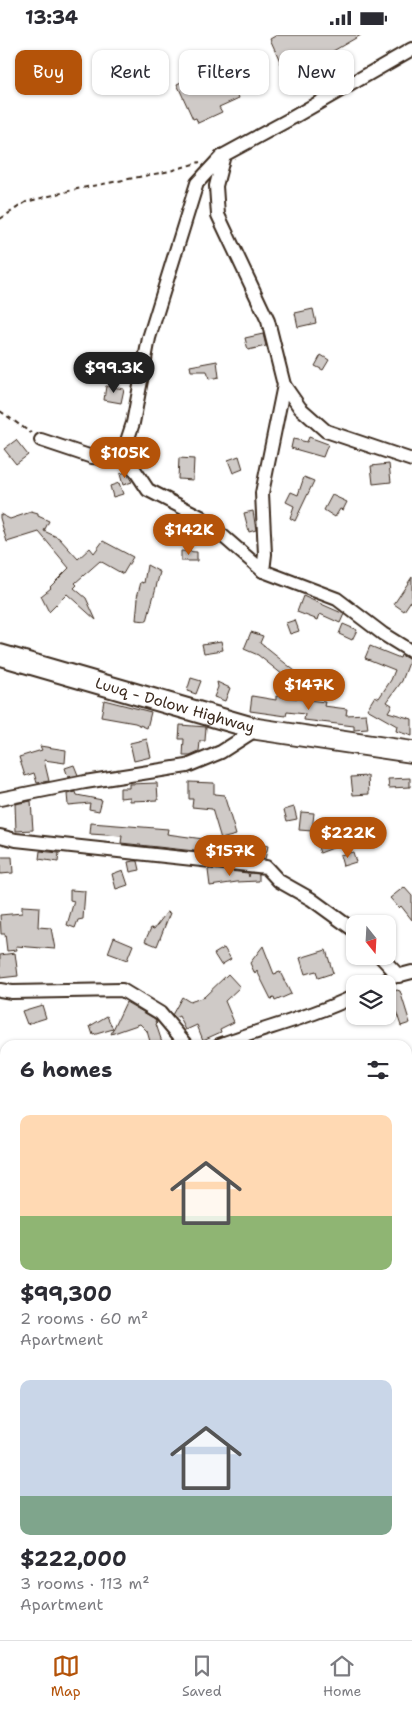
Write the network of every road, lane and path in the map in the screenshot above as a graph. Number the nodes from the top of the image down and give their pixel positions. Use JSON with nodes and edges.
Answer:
{"nodes":[{"id":1,"x":412,"y":49,"type":"edge"},
{"id":2,"x":224,"y":155,"type":"junction"},
{"id":3,"x":0,"y":219,"type":"edge"},
{"id":4,"x":284,"y":385,"type":"junction"},
{"id":5,"x":0,"y":411,"type":"edge"},
{"id":6,"x":42,"y":440,"type":"joint"},
{"id":7,"x":128,"y":460,"type":"junction"},
{"id":8,"x":412,"y":460,"type":"edge"},
{"id":9,"x":264,"y":571,"type":"junction"},
{"id":10,"x":412,"y":652,"type":"edge"},
{"id":11,"x":0,"y":655,"type":"edge"},
{"id":12,"x":257,"y":729,"type":"junction"},
{"id":13,"x":412,"y":752,"type":"edge"},
{"id":14,"x":0,"y":799,"type":"edge"},
{"id":15,"x":0,"y":835,"type":"edge"},
{"id":16,"x":346,"y":924,"type":"edge"},
{"id":17,"x":389,"y":965,"type":"edge"},
{"id":18,"x":412,"y":973,"type":"edge"},
{"id":19,"x":399,"y":976,"type":"junction"},
{"id":20,"x":396,"y":977,"type":"edge"},
{"id":21,"x":0,"y":990,"type":"edge"},
{"id":22,"x":346,"y":1000,"type":"edge"},
{"id":23,"x":183,"y":1040,"type":"edge"},
{"id":24,"x":233,"y":1040,"type":"edge"}],
"edges":[{"from":1,"to":2,"type":"street"},
{"from":2,"to":3,"type":"path"},
{"from":2,"to":4,"type":"street"},
{"from":2,"to":7,"type":"street"},
{"from":4,"to":8,"type":"street"},
{"from":4,"to":9,"type":"street"},
{"from":5,"to":6,"type":"path"},
{"from":6,"to":7,"type":"street"},
{"from":7,"to":9,"type":"street"},
{"from":9,"to":10,"type":"street"},
{"from":11,"to":12,"type":"main road","name":"Luuq - Dolow Highway"},
{"from":12,"to":13,"type":"main road","name":"Luuq - Dolow Highway"},
{"from":12,"to":14,"type":"street"},
{"from":15,"to":16,"type":"street"},
{"from":17,"to":19,"type":"street"},
{"from":18,"to":19,"type":"street"},
{"from":19,"to":20,"type":"street"},
{"from":21,"to":23,"type":"street"},
{"from":22,"to":24,"type":"street"}]}
